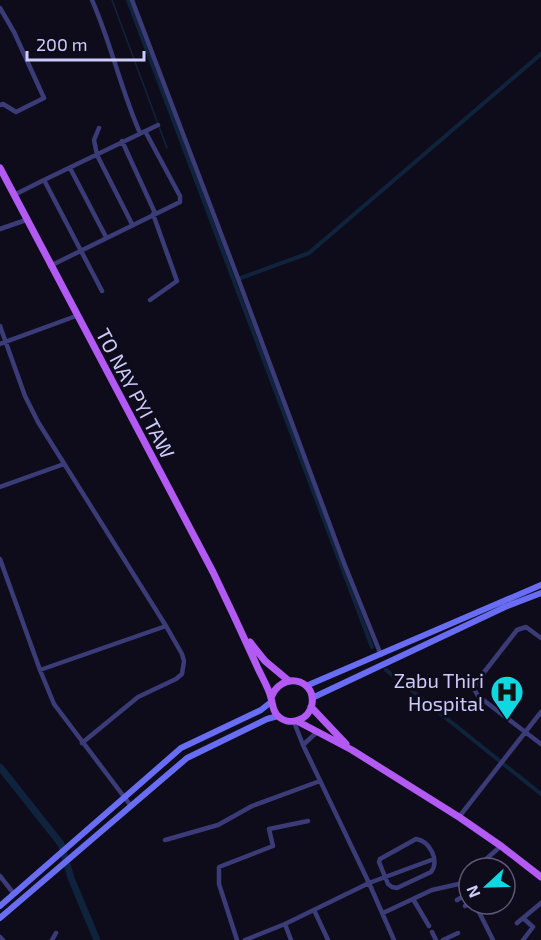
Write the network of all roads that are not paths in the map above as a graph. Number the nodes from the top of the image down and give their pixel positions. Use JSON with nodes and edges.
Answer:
{"nodes":[{"id":1,"x":92,"y":0,"type":"edge"},
{"id":2,"x":132,"y":0,"type":"edge"},
{"id":3,"x":0,"y":8,"type":"edge"},
{"id":4,"x":2,"y":19,"type":"edge"},
{"id":5,"x":0,"y":105,"type":"edge"},
{"id":6,"x":158,"y":125,"type":"dead end"},
{"id":7,"x":99,"y":128,"type":"dead end"},
{"id":8,"x":143,"y":132,"type":"junction"},
{"id":9,"x":122,"y":141,"type":"junction"},
{"id":10,"x":97,"y":155,"type":"junction"},
{"id":11,"x":0,"y":168,"type":"edge"},
{"id":12,"x":70,"y":168,"type":"junction"},
{"id":13,"x":44,"y":180,"type":"junction"},
{"id":14,"x":14,"y":195,"type":"junction"},
{"id":15,"x":154,"y":214,"type":"junction"},
{"id":16,"x":26,"y":220,"type":"junction"},
{"id":17,"x":132,"y":224,"type":"junction"},
{"id":18,"x":0,"y":230,"type":"edge"},
{"id":19,"x":106,"y":237,"type":"junction"},
{"id":20,"x":80,"y":250,"type":"junction"},
{"id":21,"x":50,"y":266,"type":"junction"},
{"id":22,"x":102,"y":291,"type":"dead end"},
{"id":23,"x":150,"y":300,"type":"dead end"},
{"id":24,"x":76,"y":316,"type":"junction"},
{"id":25,"x":0,"y":326,"type":"edge"},
{"id":26,"x":6,"y":342,"type":"junction"},
{"id":27,"x":0,"y":344,"type":"edge"},
{"id":28,"x":64,"y":464,"type":"junction"},
{"id":29,"x":0,"y":487,"type":"edge"},
{"id":30,"x":0,"y":559,"type":"edge"},
{"id":31,"x":541,"y":585,"type":"edge"},
{"id":32,"x":541,"y":593,"type":"edge"},
{"id":33,"x":166,"y":626,"type":"junction"},
{"id":34,"x":243,"y":633,"type":"junction"},
{"id":35,"x":541,"y":638,"type":"edge"},
{"id":36,"x":381,"y":655,"type":"junction"},
{"id":37,"x":40,"y":670,"type":"junction"},
{"id":38,"x":288,"y":681,"type":"junction"},
{"id":39,"x":306,"y":686,"type":"junction"},
{"id":40,"x":312,"y":698,"type":"junction"},
{"id":41,"x":271,"y":700,"type":"junction"},
{"id":42,"x":311,"y":707,"type":"junction"},
{"id":43,"x":541,"y":712,"type":"edge"},
{"id":44,"x":278,"y":716,"type":"junction"},
{"id":45,"x":296,"y":721,"type":"junction"},
{"id":46,"x":316,"y":732,"type":"junction"},
{"id":47,"x":526,"y":732,"type":"junction"},
{"id":48,"x":82,"y":743,"type":"junction"},
{"id":49,"x":541,"y":744,"type":"edge"},
{"id":50,"x":303,"y":745,"type":"junction"},
{"id":51,"x":352,"y":750,"type":"junction"},
{"id":52,"x":147,"y":777,"type":"junction"},
{"id":53,"x":320,"y":781,"type":"junction"},
{"id":54,"x":154,"y":785,"type":"junction"},
{"id":55,"x":123,"y":797,"type":"junction"},
{"id":56,"x":131,"y":806,"type":"junction"},
{"id":57,"x":459,"y":817,"type":"junction"},
{"id":58,"x":308,"y":821,"type":"dead end"},
{"id":59,"x":165,"y":840,"type":"dead end"},
{"id":60,"x":501,"y":846,"type":"junction"},
{"id":61,"x":490,"y":856,"type":"edge"},
{"id":62,"x":434,"y":858,"type":"junction"},
{"id":63,"x":0,"y":876,"type":"edge"},
{"id":64,"x":385,"y":876,"type":"junction"},
{"id":65,"x":541,"y":877,"type":"edge"},
{"id":66,"x":369,"y":883,"type":"junction"},
{"id":67,"x":457,"y":884,"type":"edge"},
{"id":68,"x":14,"y":894,"type":"junction"},
{"id":69,"x":413,"y":898,"type":"junction"},
{"id":70,"x":541,"y":903,"type":"edge"},
{"id":71,"x":0,"y":906,"type":"edge"},
{"id":72,"x":314,"y":910,"type":"junction"},
{"id":73,"x":383,"y":913,"type":"junction"},
{"id":74,"x":481,"y":916,"type":"edge"},
{"id":75,"x":0,"y":918,"type":"edge"},
{"id":76,"x":523,"y":918,"type":"junction"},
{"id":77,"x":517,"y":923,"type":"dead end"},
{"id":78,"x":285,"y":924,"type":"junction"},
{"id":79,"x":429,"y":926,"type":"dead end"},
{"id":80,"x":432,"y":932,"type":"dead end"},
{"id":81,"x":56,"y":933,"type":"dead end"},
{"id":82,"x":458,"y":933,"type":"dead end"},
{"id":83,"x":0,"y":937,"type":"edge"},
{"id":84,"x":3,"y":940,"type":"edge"},
{"id":85,"x":52,"y":940,"type":"edge"},
{"id":86,"x":237,"y":940,"type":"edge"},
{"id":87,"x":245,"y":940,"type":"edge"},
{"id":88,"x":291,"y":940,"type":"edge"},
{"id":89,"x":328,"y":940,"type":"edge"},
{"id":90,"x":394,"y":940,"type":"edge"},
{"id":91,"x":436,"y":940,"type":"edge"},
{"id":92,"x":443,"y":940,"type":"edge"},
{"id":93,"x":493,"y":940,"type":"edge"},
{"id":94,"x":523,"y":940,"type":"edge"}],
"edges":[{"from":1,"to":8,"type":"street"},
{"from":2,"to":36,"type":"street"},
{"from":3,"to":4,"type":"street"},
{"from":4,"to":5,"type":"street"},
{"from":6,"to":8,"type":"street"},
{"from":7,"to":10,"type":"street"},
{"from":8,"to":9,"type":"street"},
{"from":8,"to":15,"type":"street"},
{"from":9,"to":10,"type":"street"},
{"from":9,"to":15,"type":"street"},
{"from":10,"to":12,"type":"street"},
{"from":10,"to":17,"type":"street"},
{"from":11,"to":14,"type":"main road","name":"TO NAY PYI TAW"},
{"from":12,"to":13,"type":"street"},
{"from":12,"to":19,"type":"street"},
{"from":13,"to":14,"type":"street"},
{"from":13,"to":20,"type":"street"},
{"from":14,"to":16,"type":"main road","name":"TO NAY PYI TAW"},
{"from":15,"to":17,"type":"street"},
{"from":15,"to":23,"type":"street"},
{"from":16,"to":18,"type":"street"},
{"from":16,"to":21,"type":"main road","name":"TO NAY PYI TAW"},
{"from":17,"to":19,"type":"street"},
{"from":19,"to":20,"type":"street"},
{"from":20,"to":21,"type":"street"},
{"from":20,"to":22,"type":"street"},
{"from":21,"to":24,"type":"main road","name":"TO NAY PYI TAW"},
{"from":24,"to":26,"type":"street"},
{"from":24,"to":34,"type":"main road","name":"TO NAY PYI TAW"},
{"from":25,"to":26,"type":"street"},
{"from":26,"to":27,"type":"street"},
{"from":26,"to":28,"type":"street"},
{"from":28,"to":29,"type":"street"},
{"from":28,"to":33,"type":"street"},
{"from":30,"to":37,"type":"street"},
{"from":31,"to":36,"type":"main road"},
{"from":32,"to":40,"type":"main road"},
{"from":33,"to":37,"type":"street"},
{"from":33,"to":48,"type":"street"},
{"from":34,"to":38,"type":"main road"},
{"from":34,"to":41,"type":"main road"},
{"from":35,"to":47,"type":"street"},
{"from":36,"to":39,"type":"main road"},
{"from":37,"to":48,"type":"street"},
{"from":38,"to":39,"type":"main road"},
{"from":38,"to":41,"type":"main road"},
{"from":39,"to":40,"type":"main road"},
{"from":40,"to":42,"type":"main road"},
{"from":41,"to":44,"type":"main road"},
{"from":41,"to":52,"type":"main road"},
{"from":42,"to":45,"type":"main road"},
{"from":42,"to":51,"type":"main road"},
{"from":43,"to":47,"type":"street"},
{"from":44,"to":45,"type":"main road"},
{"from":44,"to":54,"type":"main road"},
{"from":45,"to":46,"type":"main road"},
{"from":45,"to":50,"type":"street"},
{"from":46,"to":50,"type":"street"},
{"from":46,"to":51,"type":"main road"},
{"from":47,"to":49,"type":"street"},
{"from":47,"to":57,"type":"street"},
{"from":48,"to":55,"type":"street"},
{"from":50,"to":53,"type":"street"},
{"from":51,"to":57,"type":"main road"},
{"from":52,"to":54,"type":"street"},
{"from":52,"to":55,"type":"main road"},
{"from":53,"to":59,"type":"street"},
{"from":53,"to":66,"type":"street"},
{"from":54,"to":56,"type":"main road"},
{"from":55,"to":56,"type":"street"},
{"from":55,"to":68,"type":"main road"},
{"from":56,"to":75,"type":"main road"},
{"from":57,"to":60,"type":"main road"},
{"from":58,"to":86,"type":"street"},
{"from":60,"to":61,"type":"street"},
{"from":60,"to":65,"type":"main road"},
{"from":62,"to":64,"type":"street"},
{"from":62,"to":64,"type":"street"},
{"from":62,"to":64,"type":"street"},
{"from":63,"to":68,"type":"street"},
{"from":64,"to":66,"type":"street"},
{"from":66,"to":72,"type":"street"},
{"from":66,"to":73,"type":"street"},
{"from":67,"to":69,"type":"street"},
{"from":68,"to":71,"type":"main road"},
{"from":69,"to":73,"type":"street"},
{"from":69,"to":79,"type":"street"},
{"from":70,"to":76,"type":"street"},
{"from":72,"to":78,"type":"street"},
{"from":72,"to":89,"type":"street"},
{"from":73,"to":90,"type":"street"},
{"from":74,"to":93,"type":"street"},
{"from":76,"to":77,"type":"street"},
{"from":76,"to":94,"type":"street"},
{"from":78,"to":87,"type":"street"},
{"from":78,"to":88,"type":"street"},
{"from":80,"to":91,"type":"street"},
{"from":81,"to":85,"type":"street"},
{"from":82,"to":92,"type":"street"},
{"from":83,"to":84,"type":"street"}]}
